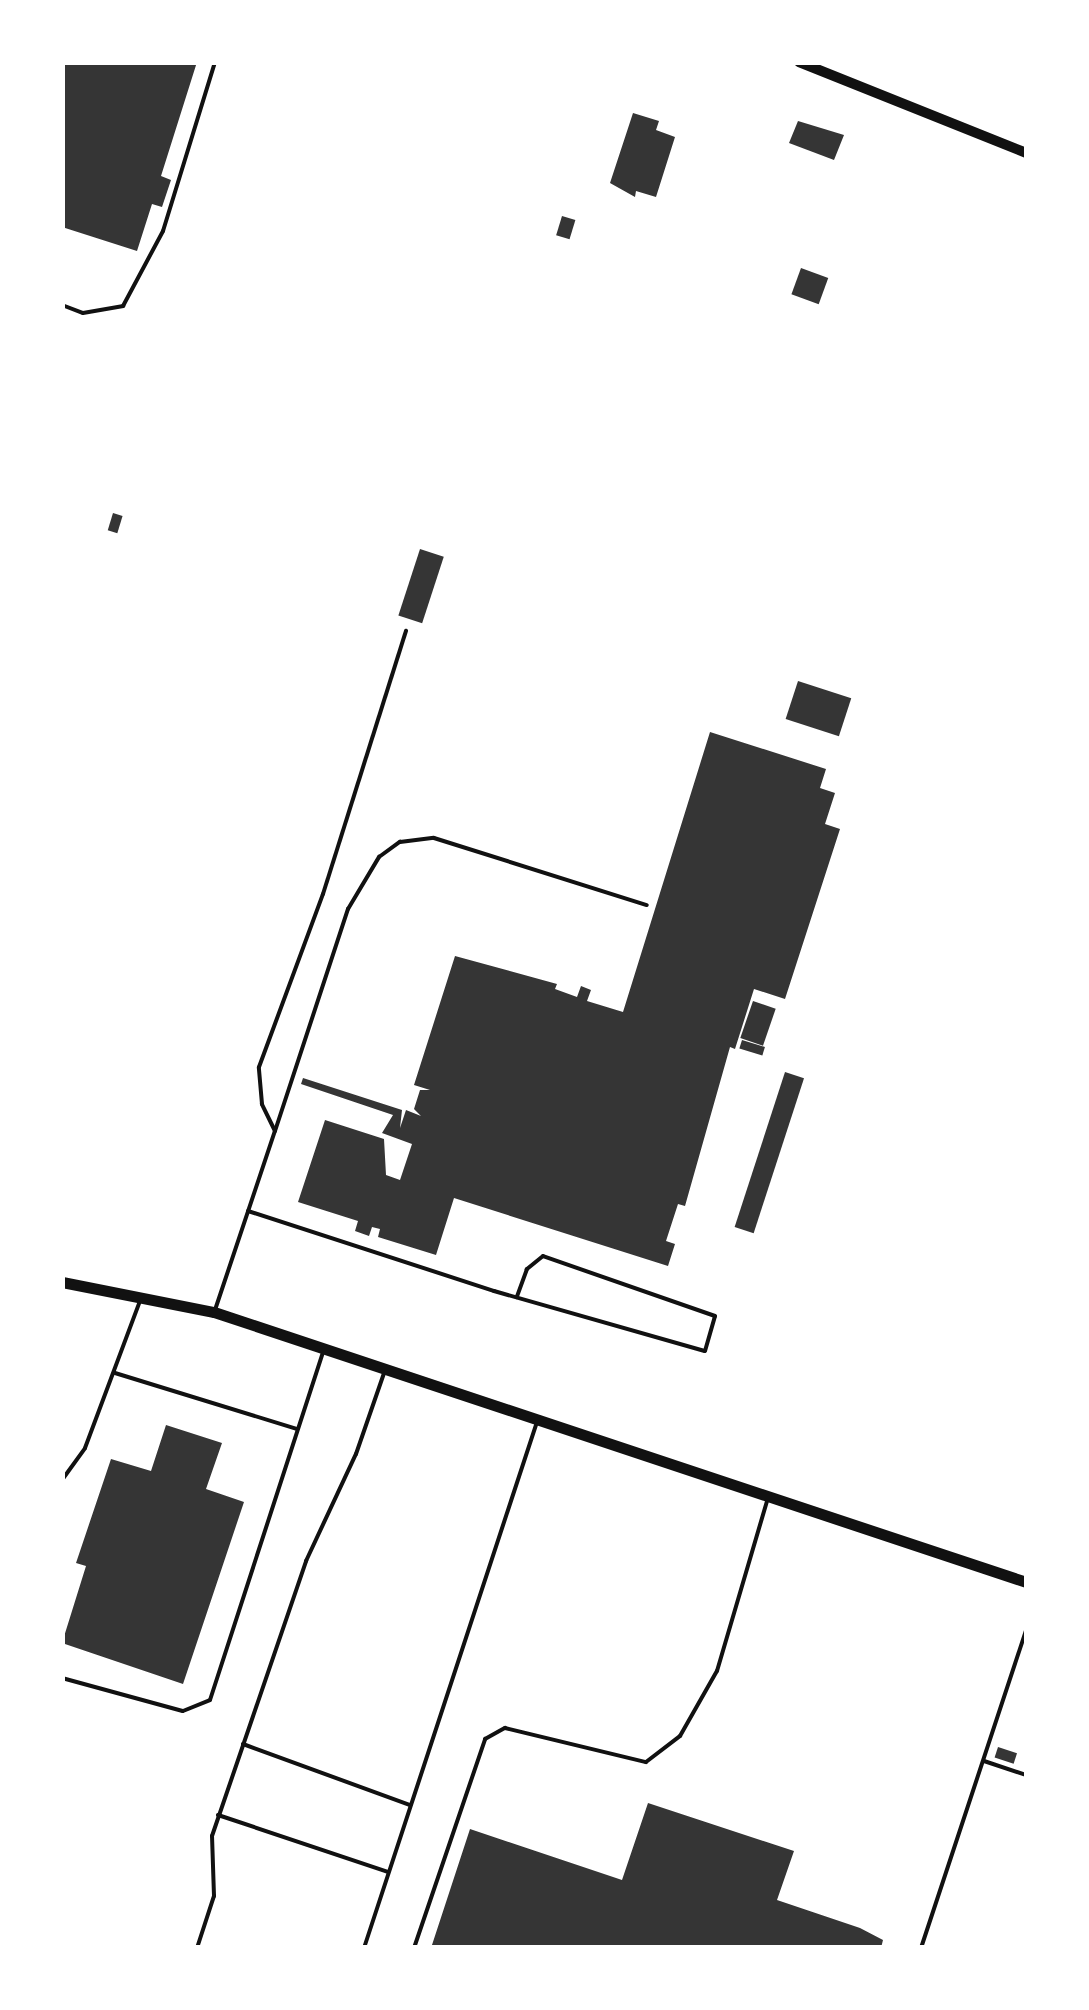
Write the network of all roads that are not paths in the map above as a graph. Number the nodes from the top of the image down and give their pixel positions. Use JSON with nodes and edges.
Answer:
{"nodes":[{"id":1,"x":214,"y":62,"type":"edge"},
{"id":2,"x":800,"y":62,"type":"edge"},
{"id":3,"x":1026,"y":153,"type":"edge"},
{"id":4,"x":62,"y":304,"type":"edge"},
{"id":5,"x":406,"y":631,"type":"dead end"},
{"id":6,"x":647,"y":905,"type":"dead end"},
{"id":7,"x":275,"y":1131,"type":"junction"},
{"id":8,"x":248,"y":1211,"type":"junction"},
{"id":9,"x":62,"y":1282,"type":"edge"},
{"id":10,"x":142,"y":1294,"type":"junction"},
{"id":11,"x":517,"y":1296,"type":"junction"},
{"id":12,"x":214,"y":1312,"type":"junction"},
{"id":13,"x":324,"y":1348,"type":"junction"},
{"id":14,"x":386,"y":1369,"type":"junction"},
{"id":15,"x":113,"y":1372,"type":"junction"},
{"id":16,"x":538,"y":1420,"type":"junction"},
{"id":17,"x":297,"y":1429,"type":"junction"},
{"id":18,"x":62,"y":1480,"type":"edge"},
{"id":19,"x":768,"y":1496,"type":"junction"},
{"id":20,"x":1026,"y":1582,"type":"edge"},
{"id":21,"x":1026,"y":1631,"type":"edge"},
{"id":22,"x":62,"y":1678,"type":"edge"},
{"id":23,"x":243,"y":1744,"type":"junction"},
{"id":24,"x":984,"y":1761,"type":"junction"},
{"id":25,"x":1026,"y":1774,"type":"edge"},
{"id":26,"x":410,"y":1804,"type":"junction"},
{"id":27,"x":218,"y":1816,"type":"junction"},
{"id":28,"x":388,"y":1872,"type":"junction"},
{"id":29,"x":197,"y":1948,"type":"edge"},
{"id":30,"x":364,"y":1948,"type":"edge"},
{"id":31,"x":414,"y":1948,"type":"edge"},
{"id":32,"x":921,"y":1948,"type":"edge"}],
"edges":[{"from":1,"to":4,"type":"lane"},
{"from":2,"to":3,"type":"street"},
{"from":5,"to":7,"type":"lane"},
{"from":6,"to":7,"type":"lane"},
{"from":7,"to":8,"type":"lane"},
{"from":8,"to":11,"type":"lane"},
{"from":8,"to":12,"type":"lane"},
{"from":9,"to":10,"type":"main road"},
{"from":10,"to":12,"type":"main road"},
{"from":10,"to":15,"type":"lane"},
{"from":11,"to":11,"type":"lane"},
{"from":12,"to":13,"type":"main road"},
{"from":13,"to":14,"type":"main road"},
{"from":13,"to":17,"type":"lane"},
{"from":14,"to":16,"type":"main road"},
{"from":14,"to":23,"type":"lane"},
{"from":15,"to":17,"type":"lane"},
{"from":15,"to":18,"type":"lane"},
{"from":16,"to":19,"type":"main road"},
{"from":16,"to":26,"type":"lane"},
{"from":17,"to":22,"type":"lane"},
{"from":19,"to":20,"type":"main road"},
{"from":19,"to":31,"type":"lane"},
{"from":21,"to":24,"type":"lane"},
{"from":23,"to":26,"type":"lane"},
{"from":23,"to":27,"type":"lane"},
{"from":24,"to":25,"type":"lane"},
{"from":24,"to":32,"type":"lane"},
{"from":26,"to":28,"type":"lane"},
{"from":27,"to":28,"type":"lane"},
{"from":27,"to":29,"type":"lane"},
{"from":28,"to":30,"type":"lane"}]}
